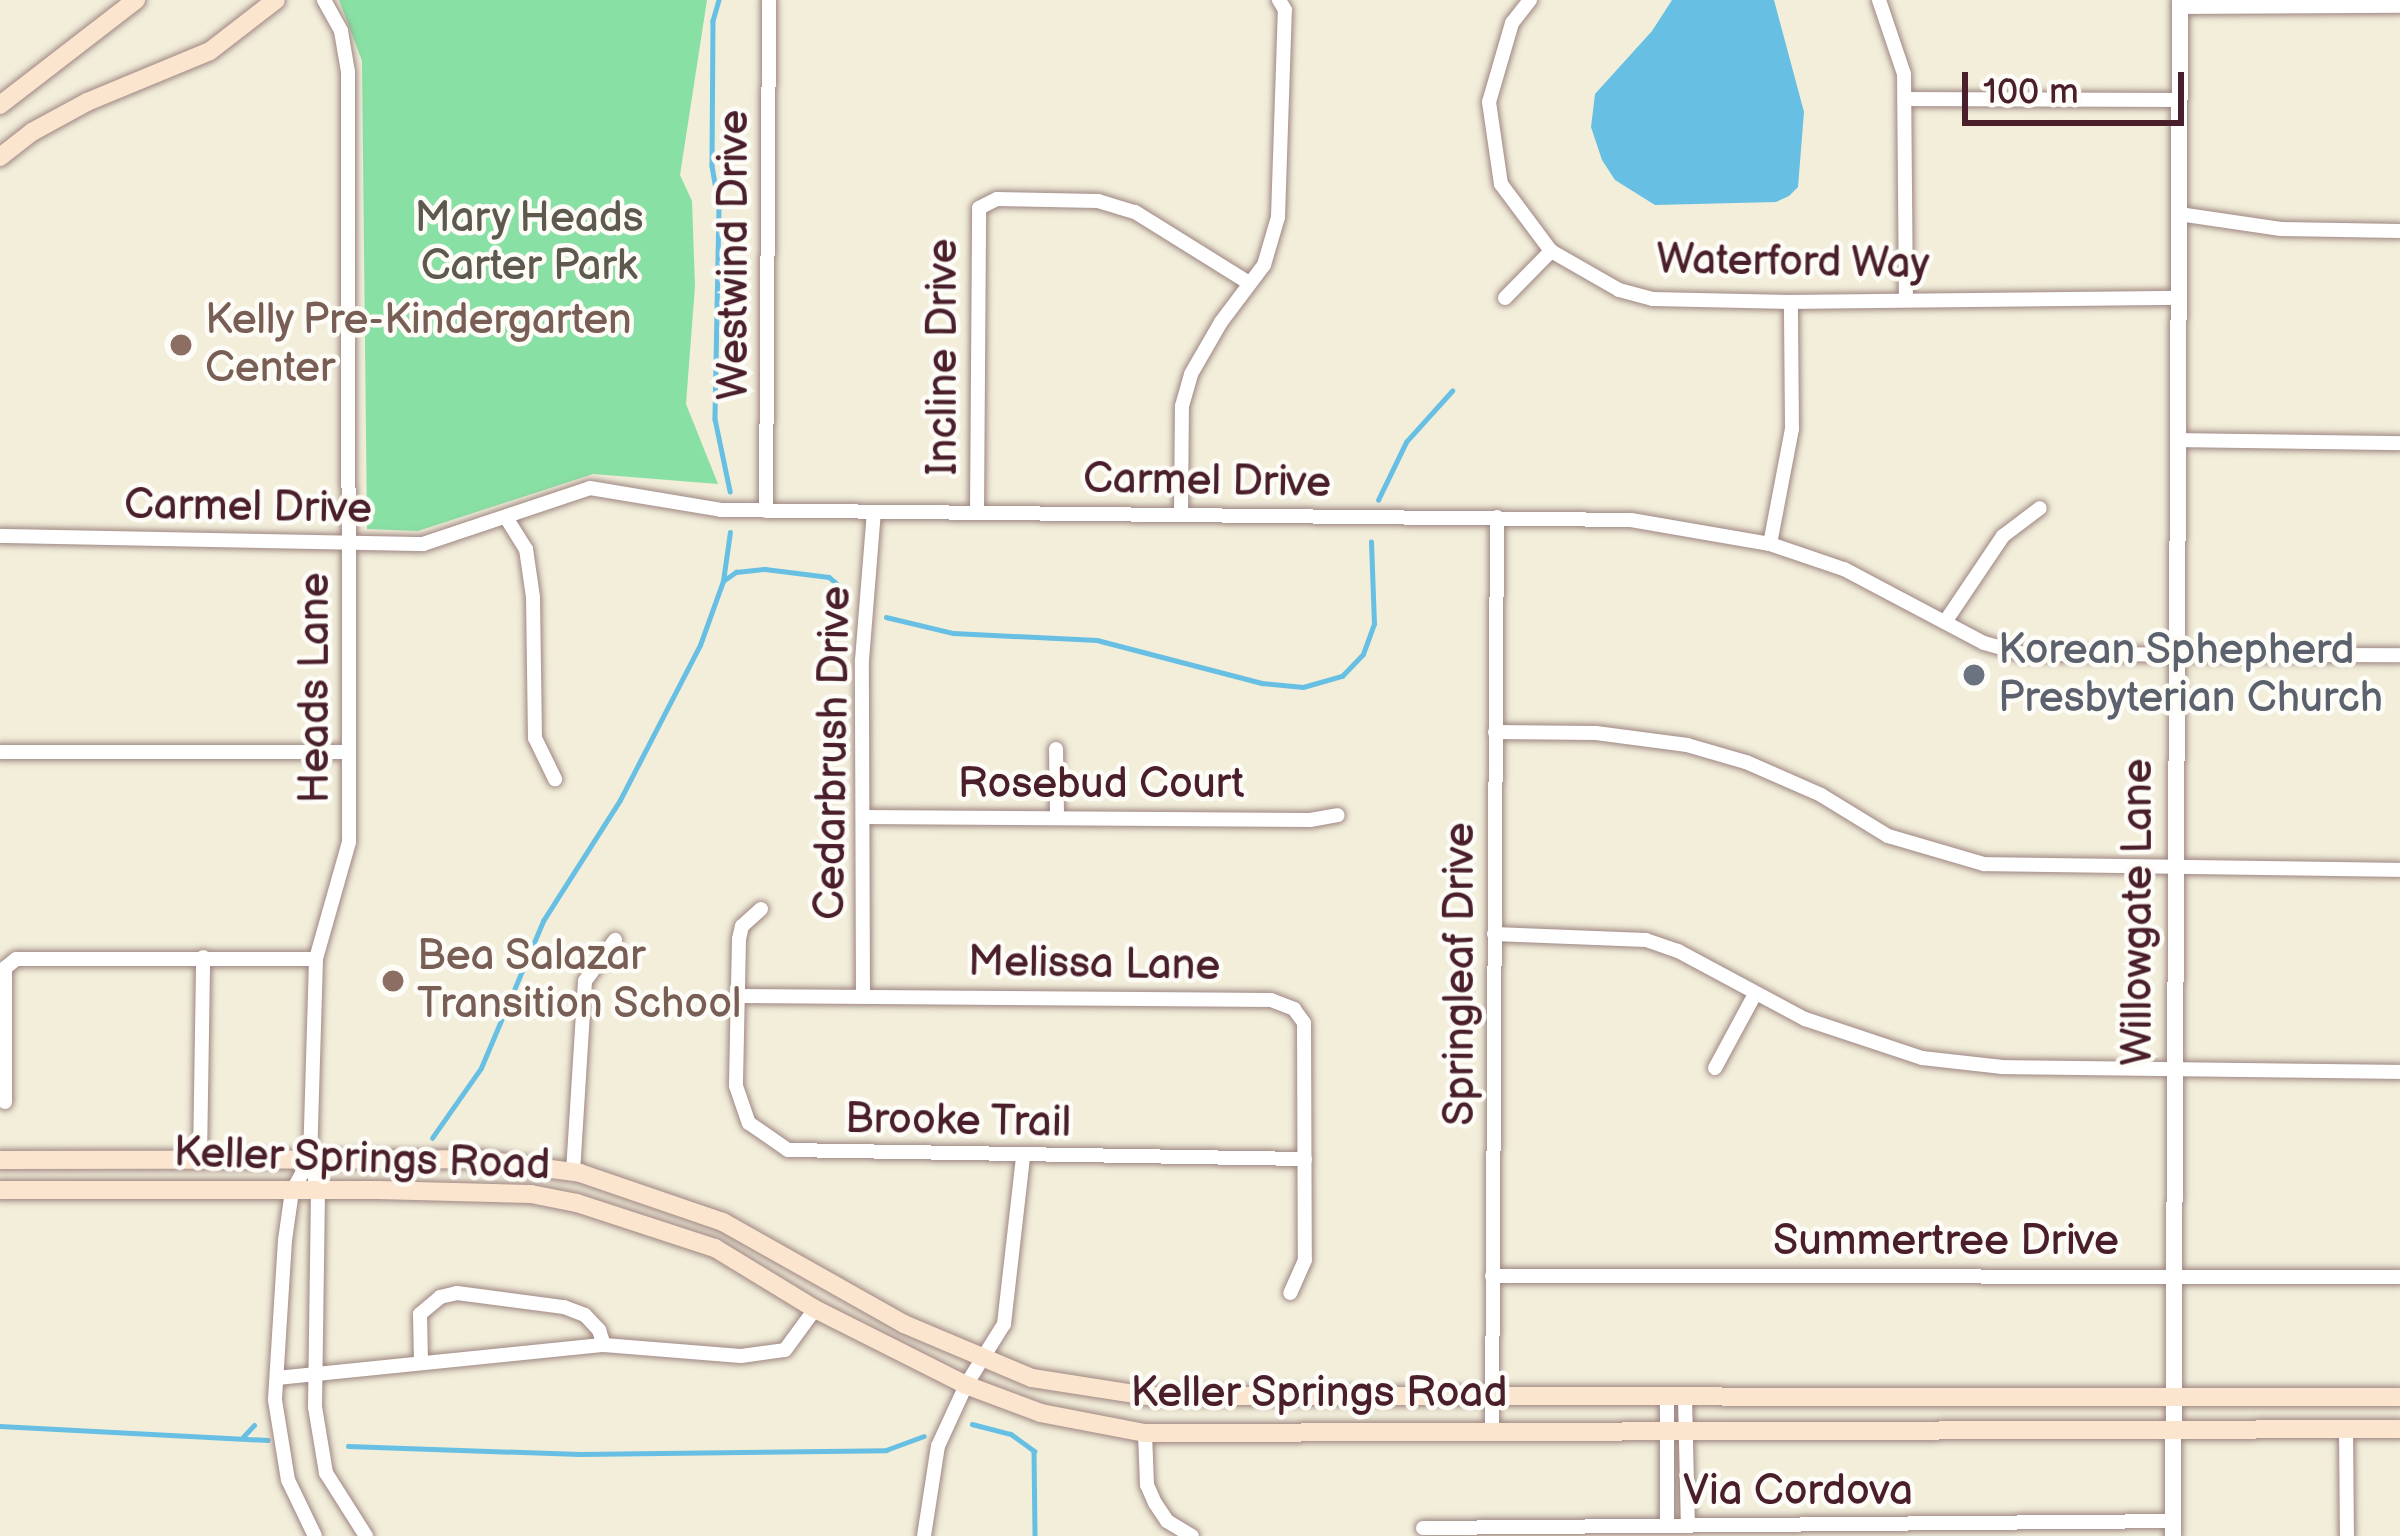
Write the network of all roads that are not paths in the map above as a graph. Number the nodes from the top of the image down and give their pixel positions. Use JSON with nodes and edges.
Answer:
{"nodes":[{"id":1,"x":136,"y":0,"type":"edge"},
{"id":2,"x":276,"y":0,"type":"edge"},
{"id":3,"x":324,"y":0,"type":"edge"},
{"id":4,"x":769,"y":0,"type":"edge"},
{"id":5,"x":1279,"y":0,"type":"edge"},
{"id":6,"x":1530,"y":0,"type":"edge"},
{"id":7,"x":1879,"y":0,"type":"edge"},
{"id":8,"x":2180,"y":4,"type":"edge"},
{"id":9,"x":2400,"y":6,"type":"edge"},
{"id":10,"x":1905,"y":99,"type":"junction"},
{"id":11,"x":2178,"y":100,"type":"junction"},
{"id":12,"x":0,"y":105,"type":"edge"},
{"id":13,"x":0,"y":157,"type":"edge"},
{"id":14,"x":2179,"y":214,"type":"junction"},
{"id":15,"x":2400,"y":231,"type":"edge"},
{"id":16,"x":1551,"y":251,"type":"junction"},
{"id":17,"x":1249,"y":283,"type":"junction"},
{"id":18,"x":1504,"y":298,"type":"dead end"},
{"id":19,"x":1906,"y":298,"type":"junction"},
{"id":20,"x":2180,"y":298,"type":"junction"},
{"id":21,"x":1790,"y":302,"type":"junction"},
{"id":22,"x":2179,"y":440,"type":"junction"},
{"id":23,"x":2400,"y":442,"type":"edge"},
{"id":24,"x":2040,"y":508,"type":"dead end"},
{"id":25,"x":766,"y":511,"type":"junction"},
{"id":26,"x":874,"y":512,"type":"junction"},
{"id":27,"x":977,"y":513,"type":"junction"},
{"id":28,"x":1181,"y":515,"type":"junction"},
{"id":29,"x":1497,"y":517,"type":"junction"},
{"id":30,"x":507,"y":519,"type":"junction"},
{"id":31,"x":0,"y":536,"type":"edge"},
{"id":32,"x":349,"y":542,"type":"junction"},
{"id":33,"x":1771,"y":544,"type":"junction"},
{"id":34,"x":1945,"y":622,"type":"junction"},
{"id":35,"x":2176,"y":655,"type":"junction"},
{"id":36,"x":2400,"y":655,"type":"edge"},
{"id":37,"x":1495,"y":732,"type":"junction"},
{"id":38,"x":1056,"y":749,"type":"dead end"},
{"id":39,"x":0,"y":752,"type":"edge"},
{"id":40,"x":349,"y":752,"type":"junction"},
{"id":41,"x":555,"y":779,"type":"dead end"},
{"id":42,"x":1057,"y":815,"type":"junction"},
{"id":43,"x":1338,"y":815,"type":"dead end"},
{"id":44,"x":863,"y":817,"type":"junction"},
{"id":45,"x":2175,"y":867,"type":"junction"},
{"id":46,"x":2400,"y":870,"type":"edge"},
{"id":47,"x":761,"y":909,"type":"dead end"},
{"id":48,"x":1494,"y":934,"type":"junction"},
{"id":49,"x":615,"y":940,"type":"dead end"},
{"id":50,"x":203,"y":957,"type":"junction"},
{"id":51,"x":316,"y":958,"type":"junction"},
{"id":52,"x":863,"y":994,"type":"junction"},
{"id":53,"x":1755,"y":994,"type":"junction"},
{"id":54,"x":738,"y":996,"type":"junction"},
{"id":55,"x":1714,"y":1067,"type":"dead end"},
{"id":56,"x":2174,"y":1070,"type":"junction"},
{"id":57,"x":2400,"y":1072,"type":"edge"},
{"id":58,"x":5,"y":1102,"type":"dead end"},
{"id":59,"x":1023,"y":1157,"type":"junction"},
{"id":60,"x":310,"y":1159,"type":"junction"},
{"id":61,"x":1305,"y":1159,"type":"junction"},
{"id":62,"x":0,"y":1160,"type":"edge"},
{"id":63,"x":200,"y":1160,"type":"junction"},
{"id":64,"x":573,"y":1172,"type":"junction"},
{"id":65,"x":0,"y":1190,"type":"edge"},
{"id":66,"x":292,"y":1191,"type":"junction"},
{"id":67,"x":319,"y":1191,"type":"junction"},
{"id":68,"x":2173,"y":1275,"type":"junction"},
{"id":69,"x":1492,"y":1276,"type":"junction"},
{"id":70,"x":2400,"y":1277,"type":"edge"},
{"id":71,"x":1290,"y":1293,"type":"dead end"},
{"id":72,"x":815,"y":1309,"type":"junction"},
{"id":73,"x":604,"y":1345,"type":"junction"},
{"id":74,"x":984,"y":1358,"type":"junction"},
{"id":75,"x":421,"y":1362,"type":"junction"},
{"id":76,"x":316,"y":1377,"type":"junction"},
{"id":77,"x":277,"y":1378,"type":"junction"},
{"id":78,"x":966,"y":1385,"type":"junction"},
{"id":79,"x":1490,"y":1397,"type":"junction"},
{"id":80,"x":1676,"y":1397,"type":"junction"},
{"id":81,"x":2174,"y":1397,"type":"junction"},
{"id":82,"x":2400,"y":1397,"type":"edge"},
{"id":83,"x":2174,"y":1428,"type":"junction"},
{"id":84,"x":2346,"y":1428,"type":"junction"},
{"id":85,"x":2400,"y":1429,"type":"edge"},
{"id":86,"x":1676,"y":1431,"type":"junction"},
{"id":87,"x":1492,"y":1432,"type":"junction"},
{"id":88,"x":1145,"y":1433,"type":"junction"},
{"id":89,"x":1688,"y":1525,"type":"junction"},
{"id":90,"x":1667,"y":1526,"type":"junction"},
{"id":91,"x":1423,"y":1528,"type":"dead end"},
{"id":92,"x":2174,"y":1529,"type":"edge"},
{"id":93,"x":1727,"y":1530,"type":"edge"},
{"id":94,"x":1605,"y":1531,"type":"edge"},
{"id":95,"x":1854,"y":1531,"type":"edge"},
{"id":96,"x":1481,"y":1532,"type":"edge"},
{"id":97,"x":315,"y":1536,"type":"edge"},
{"id":98,"x":366,"y":1536,"type":"edge"},
{"id":99,"x":925,"y":1536,"type":"edge"},
{"id":100,"x":1192,"y":1536,"type":"edge"},
{"id":101,"x":2347,"y":1536,"type":"edge"}],
"edges":[{"from":1,"to":12,"type":"main road"},
{"from":2,"to":13,"type":"main road"},
{"from":3,"to":32,"type":"street","name":"Heads Lane"},
{"from":4,"to":25,"type":"street","name":"Westwind Drive"},
{"from":5,"to":17,"type":"street"},
{"from":6,"to":16,"type":"street","name":"Waterford Way"},
{"from":7,"to":10,"type":"street"},
{"from":8,"to":9,"type":"street"},
{"from":8,"to":11,"type":"street","name":"Willowgate Lane"},
{"from":10,"to":11,"type":"street"},
{"from":10,"to":19,"type":"street"},
{"from":11,"to":14,"type":"street","name":"Willowgate Lane"},
{"from":14,"to":15,"type":"street"},
{"from":14,"to":20,"type":"street","name":"Willowgate Lane"},
{"from":16,"to":18,"type":"street"},
{"from":16,"to":21,"type":"street","name":"Waterford Way"},
{"from":17,"to":27,"type":"street","name":"Incline Drive"},
{"from":17,"to":28,"type":"street"},
{"from":19,"to":20,"type":"street","name":"Waterford Way"},
{"from":19,"to":21,"type":"street","name":"Waterford Way"},
{"from":20,"to":22,"type":"street","name":"Willowgate Lane"},
{"from":21,"to":33,"type":"street"},
{"from":22,"to":23,"type":"street"},
{"from":22,"to":35,"type":"street","name":"Willowgate Lane"},
{"from":24,"to":34,"type":"street"},
{"from":25,"to":26,"type":"street","name":"Carmel Drive"},
{"from":25,"to":30,"type":"street","name":"Carmel Drive"},
{"from":26,"to":27,"type":"street","name":"Carmel Drive"},
{"from":26,"to":44,"type":"street","name":"Cedarbrush Drive"},
{"from":27,"to":28,"type":"street","name":"Carmel Drive"},
{"from":28,"to":29,"type":"street","name":"Carmel Drive"},
{"from":29,"to":33,"type":"street","name":"Carmel Drive"},
{"from":29,"to":37,"type":"street","name":"Springleaf Drive"},
{"from":30,"to":32,"type":"street","name":"Carmel Drive"},
{"from":30,"to":41,"type":"street"},
{"from":31,"to":32,"type":"street","name":"Carmel Drive"},
{"from":32,"to":40,"type":"street","name":"Heads Lane"},
{"from":33,"to":34,"type":"street","name":"Carmel Drive"},
{"from":34,"to":35,"type":"street","name":"Carmel Drive"},
{"from":35,"to":36,"type":"street","name":"Carmel Drive"},
{"from":35,"to":45,"type":"street","name":"Willowgate Lane"},
{"from":37,"to":45,"type":"street"},
{"from":37,"to":48,"type":"street","name":"Springleaf Drive"},
{"from":38,"to":42,"type":"street"},
{"from":39,"to":40,"type":"street"},
{"from":40,"to":51,"type":"street","name":"Heads Lane"},
{"from":42,"to":43,"type":"street","name":"Rosebud Court"},
{"from":42,"to":44,"type":"street","name":"Rosebud Court"},
{"from":44,"to":52,"type":"street","name":"Cedarbrush Drive"},
{"from":45,"to":46,"type":"street"},
{"from":45,"to":56,"type":"street","name":"Willowgate Lane"},
{"from":47,"to":54,"type":"street","name":"Brooke Trail"},
{"from":48,"to":53,"type":"street"},
{"from":48,"to":69,"type":"street","name":"Springleaf Drive"},
{"from":49,"to":64,"type":"street"},
{"from":50,"to":51,"type":"street"},
{"from":50,"to":58,"type":"street"},
{"from":50,"to":63,"type":"street"},
{"from":51,"to":60,"type":"street","name":"Heads Lane"},
{"from":52,"to":54,"type":"street","name":"Melissa Lane"},
{"from":52,"to":61,"type":"street","name":"Melissa Lane"},
{"from":53,"to":55,"type":"street"},
{"from":53,"to":56,"type":"street"},
{"from":54,"to":59,"type":"street","name":"Brooke Trail"},
{"from":56,"to":57,"type":"street"},
{"from":56,"to":68,"type":"street","name":"Willowgate Lane"},
{"from":59,"to":61,"type":"street","name":"Brooke Trail"},
{"from":59,"to":74,"type":"street"},
{"from":60,"to":63,"type":"main road","name":"Keller Springs Road"},
{"from":60,"to":64,"type":"main road","name":"Keller Springs Road"},
{"from":60,"to":66,"type":"street"},
{"from":60,"to":67,"type":"street"},
{"from":61,"to":71,"type":"street","name":"Melissa Lane"},
{"from":62,"to":63,"type":"main road","name":"Keller Springs Road"},
{"from":64,"to":74,"type":"main road","name":"Keller Springs Road"},
{"from":65,"to":66,"type":"main road","name":"Keller Springs Road"},
{"from":66,"to":67,"type":"main road","name":"Keller Springs Road"},
{"from":66,"to":77,"type":"street"},
{"from":67,"to":72,"type":"main road","name":"Keller Springs Road"},
{"from":67,"to":76,"type":"street"},
{"from":68,"to":69,"type":"street","name":"Summertree Drive"},
{"from":68,"to":70,"type":"street","name":"Summertree Drive"},
{"from":68,"to":81,"type":"street","name":"Willowgate Lane"},
{"from":69,"to":79,"type":"street","name":"Springleaf Drive"},
{"from":72,"to":73,"type":"street"},
{"from":72,"to":78,"type":"main road","name":"Keller Springs Road"},
{"from":73,"to":75,"type":"street"},
{"from":73,"to":75,"type":"street"},
{"from":74,"to":78,"type":"street"},
{"from":74,"to":79,"type":"main road","name":"Keller Springs Road"},
{"from":75,"to":76,"type":"street"},
{"from":76,"to":77,"type":"street"},
{"from":76,"to":98,"type":"street"},
{"from":77,"to":97,"type":"street"},
{"from":78,"to":88,"type":"main road","name":"Keller Springs Road"},
{"from":78,"to":99,"type":"street"},
{"from":79,"to":80,"type":"main road","name":"Keller Springs Road"},
{"from":79,"to":87,"type":"street","name":"Springleaf Drive"},
{"from":80,"to":81,"type":"main road","name":"Keller Springs Road"},
{"from":80,"to":86,"type":"street"},
{"from":81,"to":82,"type":"main road","name":"Keller Springs Road"},
{"from":81,"to":83,"type":"street","name":"Willowgate Lane"},
{"from":83,"to":84,"type":"main road","name":"Keller Springs Road"},
{"from":83,"to":86,"type":"main road","name":"Keller Springs Road"},
{"from":83,"to":92,"type":"street","name":"Willowgate Lane"},
{"from":84,"to":85,"type":"main road","name":"Keller Springs Road"},
{"from":84,"to":101,"type":"street"},
{"from":86,"to":87,"type":"main road","name":"Keller Springs Road"},
{"from":86,"to":89,"type":"street"},
{"from":86,"to":90,"type":"street"},
{"from":87,"to":88,"type":"main road","name":"Keller Springs Road"},
{"from":88,"to":100,"type":"street"},
{"from":89,"to":90,"type":"street","name":"Via Cordova"},
{"from":89,"to":93,"type":"street","name":"Via Cordova"},
{"from":90,"to":94,"type":"street","name":"Via Cordova"},
{"from":91,"to":96,"type":"street","name":"Via Cordova"},
{"from":92,"to":95,"type":"street","name":"Via Cordova"},
{"from":93,"to":95,"type":"street","name":"Via Cordova"},
{"from":94,"to":96,"type":"street","name":"Via Cordova"}]}
